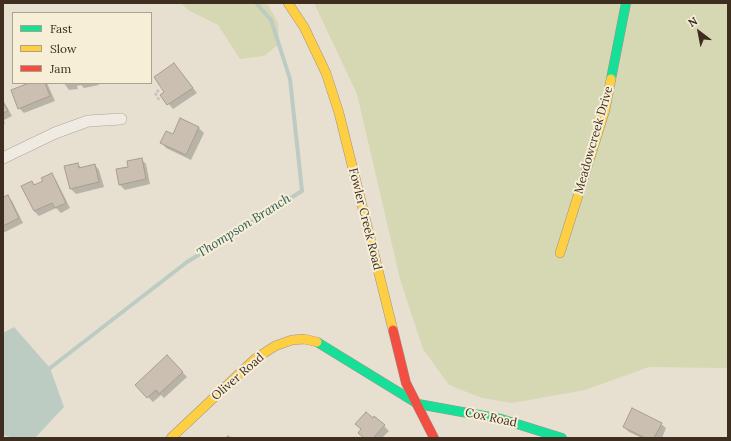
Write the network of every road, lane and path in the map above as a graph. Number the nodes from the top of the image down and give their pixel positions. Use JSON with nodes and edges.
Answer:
{"nodes":[{"id":1,"x":288,"y":3,"type":"edge"},
{"id":2,"x":626,"y":3,"type":"edge"},
{"id":3,"x":162,"y":88,"type":"dead end"},
{"id":4,"x":159,"y":100,"type":"dead end"},
{"id":5,"x":121,"y":119,"type":"dead end"},
{"id":6,"x":3,"y":158,"type":"edge"},
{"id":7,"x":560,"y":253,"type":"dead end"},
{"id":8,"x":418,"y":404,"type":"junction"},
{"id":9,"x":171,"y":438,"type":"edge"},
{"id":10,"x":434,"y":438,"type":"edge"},
{"id":11,"x":562,"y":438,"type":"edge"}],
"edges":[{"from":1,"to":8,"type":"street","name":"Fowler Creek Road"},
{"from":2,"to":7,"type":"street","name":"Meadowcreek Drive"},
{"from":3,"to":4,"type":"path"},
{"from":5,"to":6,"type":"street"},
{"from":8,"to":9,"type":"street","name":"Oliver Road"},
{"from":8,"to":10,"type":"street","name":"Fowler Creek Road"},
{"from":8,"to":11,"type":"street","name":"Cox Road"}]}
